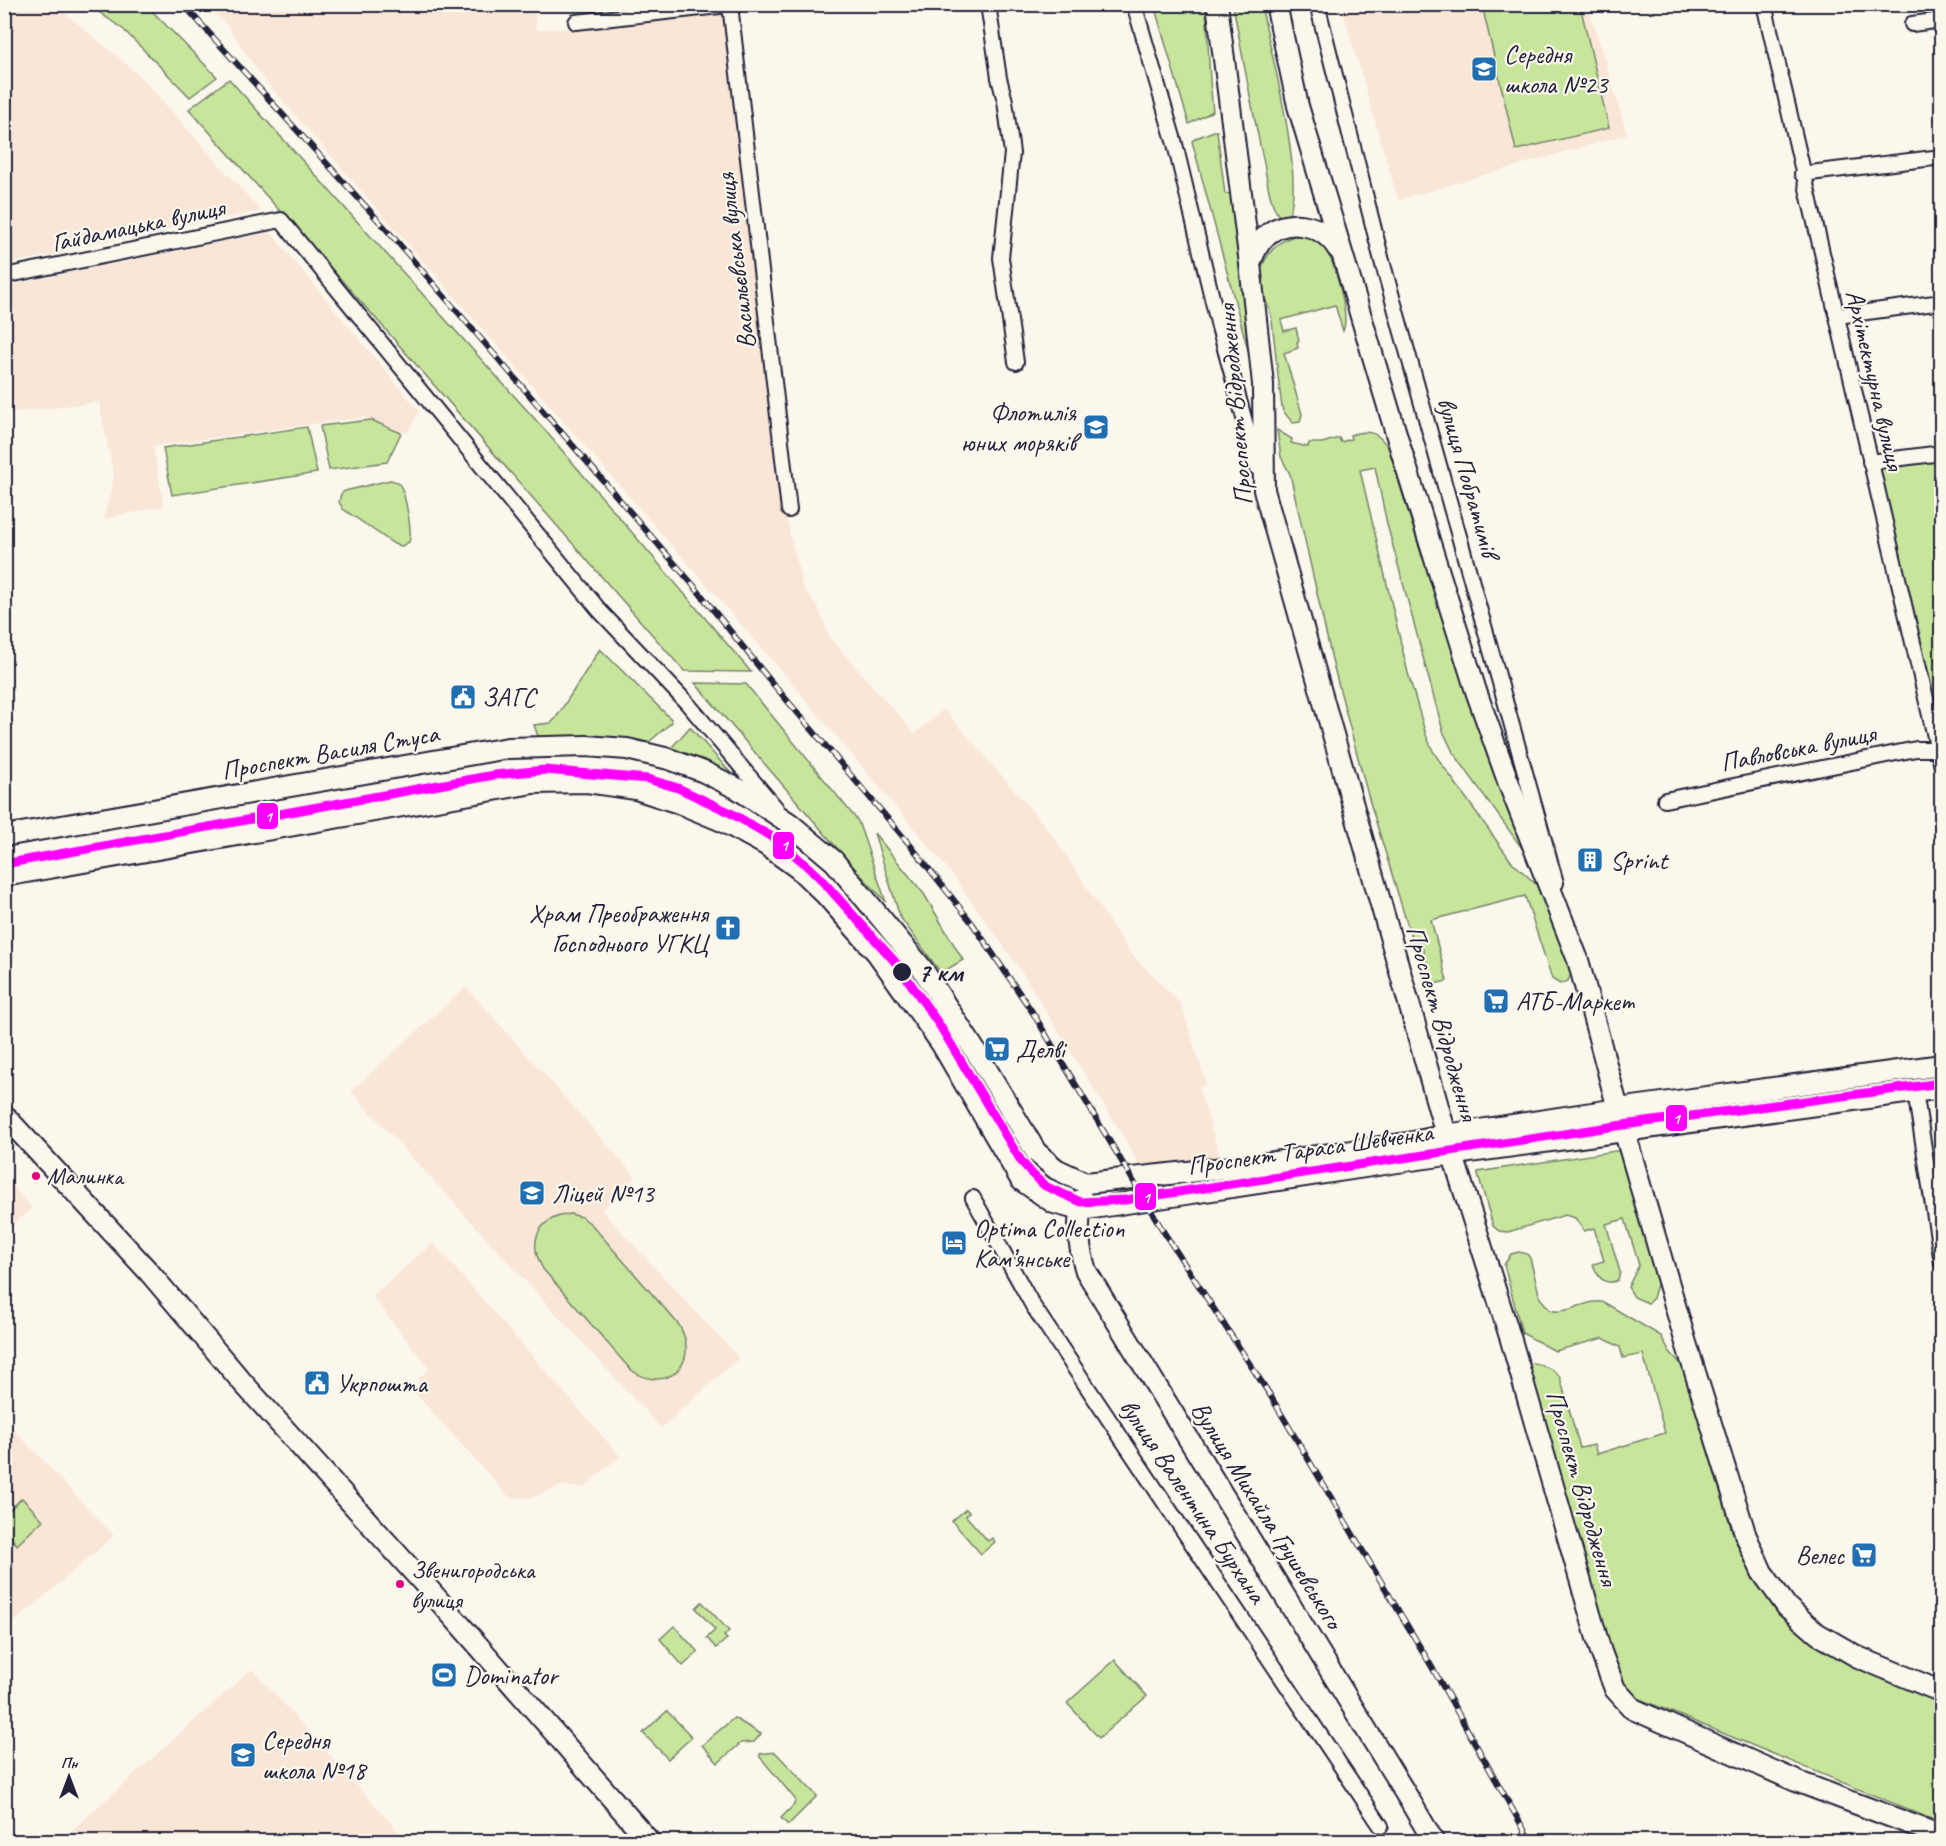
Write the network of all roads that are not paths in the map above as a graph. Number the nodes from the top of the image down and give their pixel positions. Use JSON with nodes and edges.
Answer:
{"nodes":[{"id":1,"x":737,"y":4,"type":"edge"},
{"id":2,"x":988,"y":4,"type":"edge"},
{"id":3,"x":1134,"y":4,"type":"edge"},
{"id":4,"x":1217,"y":4,"type":"edge"},
{"id":5,"x":1276,"y":4,"type":"edge"},
{"id":6,"x":1317,"y":4,"type":"edge"},
{"id":7,"x":1764,"y":4,"type":"edge"},
{"id":8,"x":730,"y":5,"type":"edge"},
{"id":9,"x":1941,"y":20,"type":"edge"},
{"id":10,"x":576,"y":22,"type":"dead end"},
{"id":11,"x":1912,"y":24,"type":"dead end"},
{"id":12,"x":1941,"y":157,"type":"edge"},
{"id":13,"x":1802,"y":174,"type":"junction"},
{"id":14,"x":1341,"y":254,"type":"junction"},
{"id":15,"x":1250,"y":264,"type":"junction"},
{"id":16,"x":4,"y":276,"type":"edge"},
{"id":17,"x":1941,"y":302,"type":"edge"},
{"id":18,"x":1837,"y":316,"type":"junction"},
{"id":19,"x":1016,"y":362,"type":"dead end"},
{"id":20,"x":1941,"y":453,"type":"edge"},
{"id":21,"x":1870,"y":462,"type":"junction"},
{"id":22,"x":1264,"y":490,"type":"junction"},
{"id":23,"x":789,"y":510,"type":"dead end"},
{"id":24,"x":1939,"y":749,"type":"edge"},
{"id":25,"x":1941,"y":767,"type":"edge"},
{"id":26,"x":1665,"y":800,"type":"dead end"},
{"id":27,"x":789,"y":823,"type":"junction"},
{"id":28,"x":4,"y":836,"type":"edge"},
{"id":29,"x":4,"y":876,"type":"edge"},
{"id":30,"x":1578,"y":960,"type":"junction"},
{"id":31,"x":1941,"y":1065,"type":"edge"},
{"id":32,"x":1941,"y":1088,"type":"edge"},
{"id":33,"x":1916,"y":1091,"type":"junction"},
{"id":34,"x":1618,"y":1109,"type":"junction"},
{"id":35,"x":4,"y":1115,"type":"edge"},
{"id":36,"x":1625,"y":1132,"type":"junction"},
{"id":37,"x":1446,"y":1135,"type":"junction"},
{"id":38,"x":1453,"y":1155,"type":"junction"},
{"id":39,"x":1086,"y":1183,"type":"junction"},
{"id":40,"x":973,"y":1198,"type":"dead end"},
{"id":41,"x":1080,"y":1210,"type":"junction"},
{"id":42,"x":1941,"y":1263,"type":"edge"},
{"id":43,"x":1941,"y":1692,"type":"edge"},
{"id":44,"x":1382,"y":1826,"type":"dead end"},
{"id":45,"x":1941,"y":1836,"type":"edge"},
{"id":46,"x":650,"y":1842,"type":"edge"},
{"id":47,"x":1434,"y":1842,"type":"edge"}],
"edges":[{"from":1,"to":8,"type":"street"},
{"from":2,"to":19,"type":"street"},
{"from":3,"to":22,"type":"street"},
{"from":4,"to":15,"type":"main road","name":"Проспект Відродження"},
{"from":5,"to":14,"type":"main road"},
{"from":6,"to":30,"type":"street","name":"вулиця Побратимів"},
{"from":7,"to":13,"type":"street","name":"Архітектурна вулиця"},
{"from":8,"to":10,"type":"street"},
{"from":8,"to":23,"type":"street","name":"Васильєвська вулиця"},
{"from":9,"to":11,"type":"street"},
{"from":12,"to":13,"type":"street"},
{"from":13,"to":18,"type":"street","name":"Архітектурна вулиця"},
{"from":14,"to":15,"type":"main road"},
{"from":14,"to":30,"type":"main road"},
{"from":15,"to":22,"type":"main road","name":"Проспект Відродження"},
{"from":16,"to":27,"type":"street","name":"Гайдамацька вулиця"},
{"from":17,"to":18,"type":"street"},
{"from":18,"to":21,"type":"street","name":"Архітектурна вулиця"},
{"from":20,"to":21,"type":"street"},
{"from":21,"to":24,"type":"street","name":"Архітектурна вулиця"},
{"from":22,"to":37,"type":"main road","name":"Проспект Відродження"},
{"from":24,"to":25,"type":"street","name":"Архітектурна вулиця"},
{"from":24,"to":26,"type":"street","name":"Павловська вулиця"},
{"from":27,"to":28,"type":"main road","name":"Проспект Василя Стуса"},
{"from":27,"to":39,"type":"main road","name":"Проспект Василя Стуса"},
{"from":29,"to":41,"type":"main road"},
{"from":30,"to":34,"type":"main road"},
{"from":31,"to":34,"type":"main road","name":"Проспект Тараса Шевченка"},
{"from":32,"to":33,"type":"main road","name":"Проспект Тараса Шевченка"},
{"from":33,"to":36,"type":"main road","name":"Проспект Тараса Шевченка"},
{"from":33,"to":42,"type":"street"},
{"from":34,"to":36,"type":"main road"},
{"from":34,"to":37,"type":"main road","name":"Проспект Тараса Шевченка"},
{"from":35,"to":46,"type":"main road"},
{"from":36,"to":38,"type":"main road","name":"Проспект Тараса Шевченка"},
{"from":36,"to":43,"type":"main road"},
{"from":37,"to":38,"type":"main road","name":"Проспект Відродження"},
{"from":37,"to":39,"type":"main road","name":"Проспект Тараса Шевченка"},
{"from":38,"to":41,"type":"main road","name":"Проспект Тараса Шевченка"},
{"from":38,"to":45,"type":"main road","name":"Проспект Відродження"},
{"from":39,"to":41,"type":"main road"},
{"from":40,"to":44,"type":"street","name":"вулиця Валентина Бурхана"},
{"from":41,"to":47,"type":"main road","name":"Вулиця Михайла Грушевського"}]}
